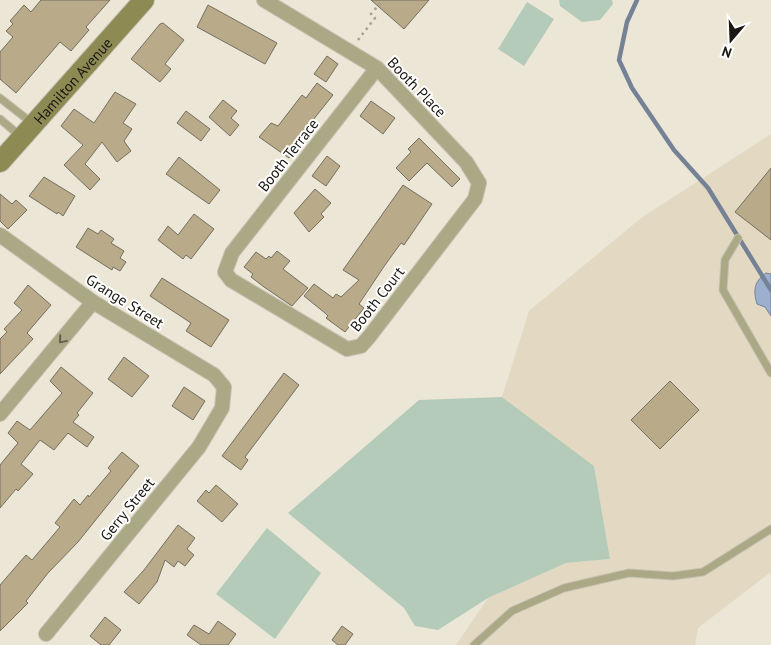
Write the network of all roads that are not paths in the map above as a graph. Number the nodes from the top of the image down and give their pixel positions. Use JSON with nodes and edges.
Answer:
{"nodes":[{"id":1,"x":144,"y":0,"type":"edge"},
{"id":2,"x":264,"y":0,"type":"edge"},
{"id":3,"x":377,"y":68,"type":"junction"},
{"id":4,"x":0,"y":98,"type":"edge"},
{"id":5,"x":0,"y":119,"type":"edge"},
{"id":6,"x":28,"y":131,"type":"junction"},
{"id":7,"x":0,"y":162,"type":"edge"},
{"id":8,"x":479,"y":183,"type":"joint"},
{"id":9,"x":0,"y":235,"type":"edge"},
{"id":10,"x":738,"y":238,"type":"dead end"},
{"id":11,"x":227,"y":263,"type":"joint"},
{"id":12,"x":93,"y":302,"type":"junction"},
{"id":13,"x":771,"y":373,"type":"edge"},
{"id":14,"x":223,"y":399,"type":"joint"},
{"id":15,"x":0,"y":414,"type":"edge"},
{"id":16,"x":771,"y":529,"type":"edge"},
{"id":17,"x":46,"y":634,"type":"dead end"},
{"id":18,"x":474,"y":645,"type":"edge"}],
"edges":[{"from":1,"to":6,"type":"main road","name":"Hamilton Avenue"},
{"from":2,"to":3,"type":"street","name":"Booth Place"},
{"from":3,"to":8,"type":"street","name":"Booth Place"},
{"from":3,"to":11,"type":"street","name":"Booth Terrace"},
{"from":4,"to":6,"type":"lane"},
{"from":5,"to":6,"type":"lane"},
{"from":6,"to":7,"type":"main road","name":"Hamilton Avenue"},
{"from":8,"to":11,"type":"street","name":"Booth Court"},
{"from":9,"to":12,"type":"street","name":"Grange Street"},
{"from":10,"to":13,"type":"lane"},
{"from":12,"to":14,"type":"street","name":"Grange Street"},
{"from":12,"to":15,"type":"street","one_way":true},
{"from":14,"to":17,"type":"street","name":"Gerry Street"},
{"from":16,"to":18,"type":"lane"}]}
